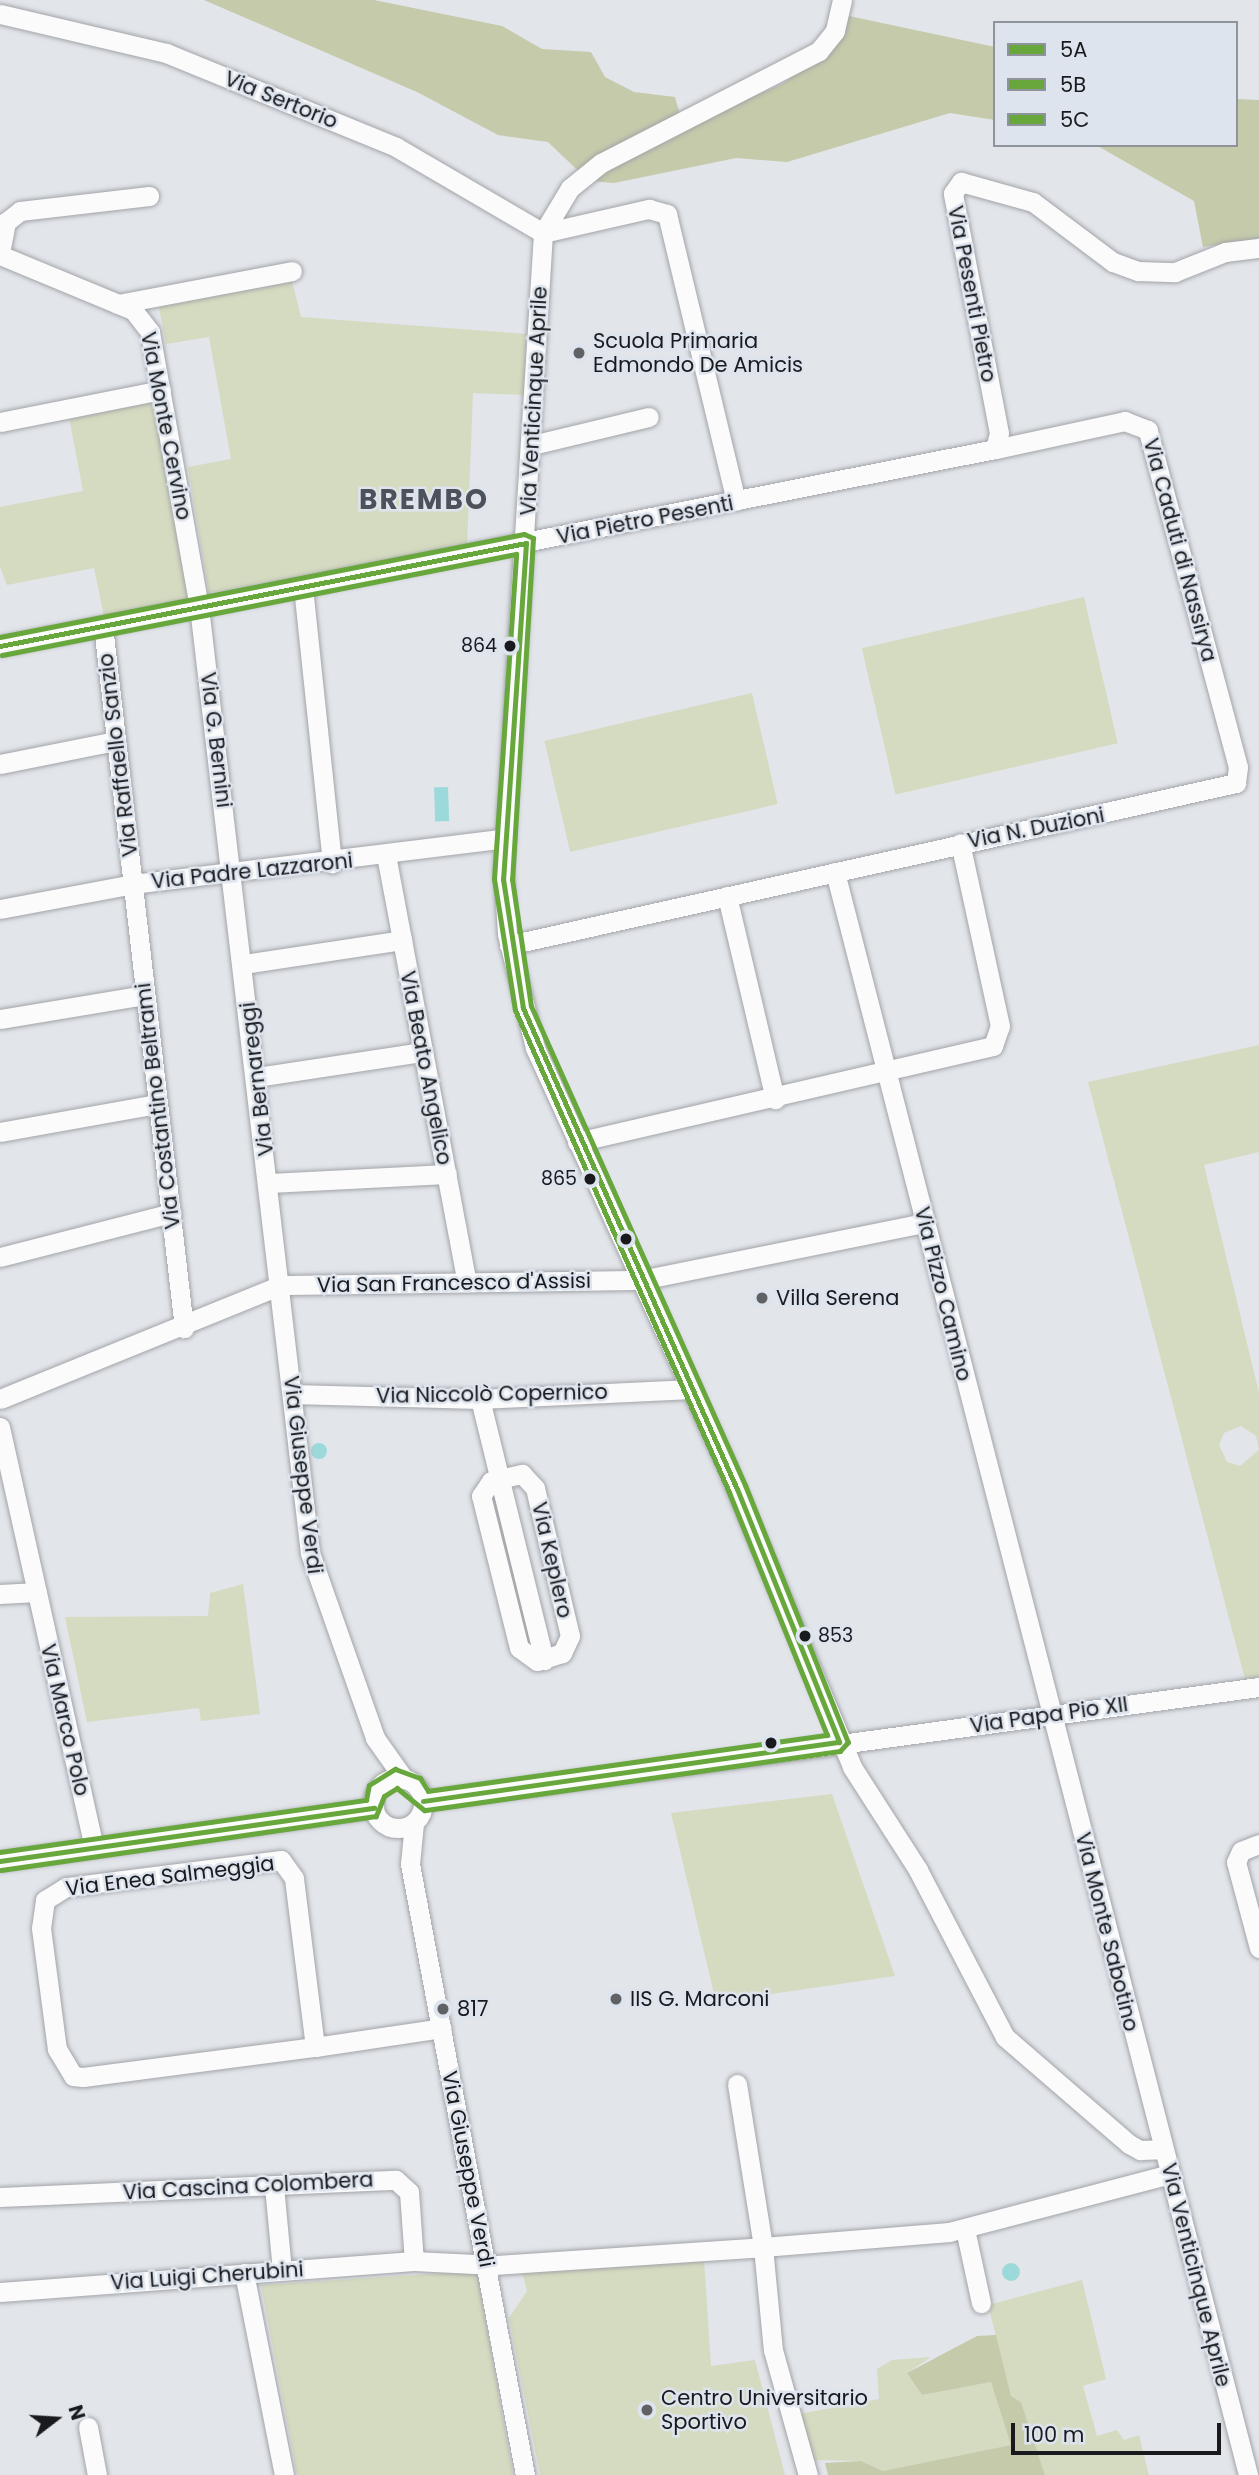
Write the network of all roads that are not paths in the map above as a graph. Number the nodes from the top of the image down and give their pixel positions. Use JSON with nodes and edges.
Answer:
{"nodes":[{"id":1,"x":842,"y":0,"type":"edge"},
{"id":2,"x":0,"y":14,"type":"edge"},
{"id":3,"x":149,"y":196,"type":"dead end"},
{"id":4,"x":543,"y":233,"type":"junction"},
{"id":5,"x":1259,"y":248,"type":"edge"},
{"id":6,"x":0,"y":254,"type":"edge"},
{"id":7,"x":292,"y":271,"type":"dead end"},
{"id":8,"x":118,"y":303,"type":"junction"},
{"id":9,"x":161,"y":390,"type":"junction"},
{"id":10,"x":649,"y":417,"type":"dead end"},
{"id":11,"x":0,"y":422,"type":"edge"},
{"id":12,"x":532,"y":445,"type":"junction"},
{"id":13,"x":997,"y":447,"type":"junction"},
{"id":14,"x":736,"y":501,"type":"junction"},
{"id":15,"x":526,"y":543,"type":"junction"},
{"id":16,"x":303,"y":587,"type":"junction"},
{"id":17,"x":199,"y":607,"type":"junction"},
{"id":18,"x":103,"y":626,"type":"junction"},
{"id":19,"x":0,"y":646,"type":"edge"},
{"id":20,"x":116,"y":741,"type":"junction"},
{"id":21,"x":0,"y":764,"type":"edge"},
{"id":22,"x":1236,"y":783,"type":"joint"},
{"id":23,"x":505,"y":838,"type":"junction"},
{"id":24,"x":960,"y":843,"type":"junction"},
{"id":25,"x":386,"y":855,"type":"junction"},
{"id":26,"x":332,"y":863,"type":"junction"},
{"id":27,"x":835,"y":872,"type":"junction"},
{"id":28,"x":232,"y":873,"type":"junction"},
{"id":29,"x":133,"y":884,"type":"junction"},
{"id":30,"x":727,"y":896,"type":"junction"},
{"id":31,"x":0,"y":909,"type":"edge"},
{"id":32,"x":402,"y":940,"type":"junction"},
{"id":33,"x":509,"y":944,"type":"junction"},
{"id":34,"x":244,"y":964,"type":"junction"},
{"id":35,"x":145,"y":995,"type":"junction"},
{"id":36,"x":0,"y":1019,"type":"edge"},
{"id":37,"x":423,"y":1052,"type":"junction"},
{"id":38,"x":887,"y":1073,"type":"junction"},
{"id":39,"x":257,"y":1077,"type":"junction"},
{"id":40,"x":775,"y":1099,"type":"junction"},
{"id":41,"x":157,"y":1104,"type":"junction"},
{"id":42,"x":0,"y":1132,"type":"edge"},
{"id":43,"x":577,"y":1142,"type":"junction"},
{"id":44,"x":447,"y":1174,"type":"junction"},
{"id":45,"x":269,"y":1182,"type":"junction"},
{"id":46,"x":171,"y":1213,"type":"junction"},
{"id":47,"x":924,"y":1223,"type":"junction"},
{"id":48,"x":0,"y":1257,"type":"edge"},
{"id":49,"x":641,"y":1280,"type":"junction"},
{"id":50,"x":467,"y":1282,"type":"junction"},
{"id":51,"x":281,"y":1285,"type":"junction"},
{"id":52,"x":184,"y":1328,"type":"junction"},
{"id":53,"x":692,"y":1389,"type":"junction"},
{"id":54,"x":292,"y":1394,"type":"junction"},
{"id":55,"x":0,"y":1399,"type":"edge"},
{"id":56,"x":480,"y":1399,"type":"junction"},
{"id":57,"x":0,"y":1427,"type":"edge"},
{"id":58,"x":500,"y":1478,"type":"junction"},
{"id":59,"x":37,"y":1592,"type":"junction"},
{"id":60,"x":0,"y":1594,"type":"edge"},
{"id":61,"x":1259,"y":1686,"type":"edge"},
{"id":62,"x":1051,"y":1716,"type":"junction"},
{"id":63,"x":375,"y":1738,"type":"junction"},
{"id":64,"x":839,"y":1742,"type":"junction"},
{"id":65,"x":404,"y":1779,"type":"junction"},
{"id":66,"x":375,"y":1799,"type":"junction"},
{"id":67,"x":424,"y":1801,"type":"junction"},
{"id":68,"x":415,"y":1823,"type":"junction"},
{"id":69,"x":390,"y":1827,"type":"junction"},
{"id":70,"x":1259,"y":1844,"type":"edge"},
{"id":71,"x":94,"y":1848,"type":"junction"},
{"id":72,"x":0,"y":1861,"type":"edge"},
{"id":73,"x":410,"y":1864,"type":"junction"},
{"id":74,"x":1259,"y":1948,"type":"edge"},
{"id":75,"x":442,"y":2028,"type":"junction"},
{"id":76,"x":315,"y":2047,"type":"junction"},
{"id":77,"x":737,"y":2084,"type":"dead end"},
{"id":78,"x":1163,"y":2149,"type":"junction"},
{"id":79,"x":1170,"y":2174,"type":"junction"},
{"id":80,"x":274,"y":2186,"type":"junction"},
{"id":81,"x":0,"y":2197,"type":"edge"},
{"id":82,"x":965,"y":2229,"type":"junction"},
{"id":83,"x":763,"y":2247,"type":"junction"},
{"id":84,"x":414,"y":2261,"type":"junction"},
{"id":85,"x":487,"y":2265,"type":"junction"},
{"id":86,"x":282,"y":2270,"type":"junction"},
{"id":87,"x":244,"y":2273,"type":"junction"},
{"id":88,"x":0,"y":2292,"type":"edge"},
{"id":89,"x":981,"y":2303,"type":"dead end"},
{"id":90,"x":88,"y":2427,"type":"dead end"},
{"id":91,"x":97,"y":2475,"type":"edge"},
{"id":92,"x":284,"y":2475,"type":"edge"},
{"id":93,"x":525,"y":2475,"type":"edge"},
{"id":94,"x":808,"y":2475,"type":"edge"},
{"id":95,"x":1248,"y":2475,"type":"edge"}],
"edges":[{"from":1,"to":4,"type":"street","name":"Via Venticinque Aprile"},
{"from":2,"to":4,"type":"street","name":"Via Sertorio"},
{"from":3,"to":6,"type":"street"},
{"from":4,"to":12,"type":"street","name":"Via Venticinque Aprile"},
{"from":4,"to":14,"type":"street"},
{"from":5,"to":13,"type":"street","name":"Via Pesenti Pietro"},
{"from":6,"to":8,"type":"street","name":"Via Monte Cervino"},
{"from":7,"to":8,"type":"street"},
{"from":8,"to":9,"type":"street","name":"Via Monte Cervino"},
{"from":9,"to":11,"type":"street"},
{"from":9,"to":17,"type":"street","name":"Via Monte Cervino"},
{"from":10,"to":12,"type":"street"},
{"from":12,"to":15,"type":"street","name":"Via Venticinque Aprile"},
{"from":13,"to":14,"type":"street","name":"Via Pietro Pesenti"},
{"from":13,"to":22,"type":"street","name":"Via Caduti di Nassirya"},
{"from":14,"to":15,"type":"street","name":"Via Pietro Pesenti"},
{"from":15,"to":16,"type":"street","name":"Via Pietro Pesenti"},
{"from":15,"to":23,"type":"street","name":"Via Venticinque Aprile"},
{"from":16,"to":17,"type":"street","name":"Via Pietro Pesenti"},
{"from":16,"to":26,"type":"street"},
{"from":17,"to":18,"type":"street","name":"Via Pietro Pesenti"},
{"from":17,"to":28,"type":"street","name":"Via G. Bernini"},
{"from":18,"to":19,"type":"street","name":"Via Pietro Pesenti"},
{"from":18,"to":20,"type":"street","name":"Via Raffaello Sanzio"},
{"from":20,"to":21,"type":"street"},
{"from":20,"to":29,"type":"street","name":"Via Raffaello Sanzio"},
{"from":22,"to":24,"type":"street","name":"Via N. Duzioni"},
{"from":23,"to":25,"type":"street","name":"Via Padre Lazzaroni"},
{"from":23,"to":33,"type":"street","name":"Via Venticinque Aprile"},
{"from":24,"to":27,"type":"street","name":"Via N. Duzioni"},
{"from":24,"to":38,"type":"street"},
{"from":25,"to":26,"type":"street","name":"Via Padre Lazzaroni"},
{"from":25,"to":32,"type":"street","name":"Via Beato Angelico"},
{"from":26,"to":28,"type":"street","name":"Via Padre Lazzaroni"},
{"from":27,"to":30,"type":"street","name":"Via N. Duzioni"},
{"from":27,"to":38,"type":"street","name":"Via Pizzo Camino"},
{"from":28,"to":29,"type":"street","name":"Via Padre Lazzaroni"},
{"from":28,"to":34,"type":"street","name":"Via Bernareggi"},
{"from":29,"to":31,"type":"street","name":"Via Padre Lazzaroni"},
{"from":29,"to":35,"type":"street","name":"Via Costantino Beltrami"},
{"from":30,"to":33,"type":"street","name":"Via N. Duzioni"},
{"from":30,"to":40,"type":"street"},
{"from":32,"to":34,"type":"street"},
{"from":32,"to":37,"type":"street","name":"Via Beato Angelico"},
{"from":33,"to":43,"type":"street","name":"Via Venticinque Aprile"},
{"from":34,"to":39,"type":"street","name":"Via Bernareggi"},
{"from":35,"to":36,"type":"street"},
{"from":35,"to":41,"type":"street","name":"Via Costantino Beltrami"},
{"from":37,"to":39,"type":"street"},
{"from":37,"to":44,"type":"street","name":"Via Beato Angelico"},
{"from":38,"to":40,"type":"street"},
{"from":38,"to":47,"type":"street","name":"Via Pizzo Camino"},
{"from":39,"to":45,"type":"street","name":"Via Bernareggi"},
{"from":40,"to":43,"type":"street"},
{"from":41,"to":42,"type":"street"},
{"from":41,"to":46,"type":"street","name":"Via Costantino Beltrami"},
{"from":43,"to":49,"type":"street","name":"Via Venticinque Aprile"},
{"from":44,"to":45,"type":"street"},
{"from":44,"to":50,"type":"street","name":"Via Beato Angelico"},
{"from":45,"to":51,"type":"street","name":"Via Bernareggi"},
{"from":46,"to":48,"type":"street"},
{"from":46,"to":52,"type":"street","name":"Via Costantino Beltrami"},
{"from":47,"to":49,"type":"street","name":"Via San Francesco d'Assisi"},
{"from":47,"to":62,"type":"street","name":"Via Pizzo Camino"},
{"from":49,"to":50,"type":"street","name":"Via San Francesco d'Assisi"},
{"from":49,"to":53,"type":"street","name":"Via Venticinque Aprile"},
{"from":50,"to":51,"type":"street","name":"Via San Francesco d'Assisi"},
{"from":51,"to":52,"type":"street","name":"Via San Francesco d'Assisi"},
{"from":51,"to":54,"type":"street","name":"Via Giuseppe Verdi"},
{"from":52,"to":55,"type":"street","name":"Via San Francesco d'Assisi"},
{"from":53,"to":56,"type":"street","name":"Via Niccolò Copernico"},
{"from":53,"to":64,"type":"street","name":"Via Venticinque Aprile"},
{"from":54,"to":56,"type":"street","name":"Via Niccolò Copernico"},
{"from":54,"to":63,"type":"street","name":"Via Giuseppe Verdi"},
{"from":56,"to":58,"type":"street","name":"Via Keplero"},
{"from":57,"to":59,"type":"street","name":"Via Marco Polo"},
{"from":58,"to":58,"type":"street","name":"Via Keplero"},
{"from":59,"to":60,"type":"street"},
{"from":59,"to":71,"type":"street","name":"Via Marco Polo"},
{"from":61,"to":62,"type":"street","name":"Via Papa Pio XII"},
{"from":62,"to":64,"type":"street","name":"Via Papa Pio XII"},
{"from":62,"to":78,"type":"street","name":"Via Monte Sabotino"},
{"from":63,"to":65,"type":"street","name":"Via Giuseppe Verdi"},
{"from":63,"to":66,"type":"street","name":"Via Giuseppe Verdi"},
{"from":64,"to":67,"type":"street","name":"Via Papa Pio XII"},
{"from":64,"to":78,"type":"street","name":"Via Venticinque Aprile"},
{"from":65,"to":66,"type":"street"},
{"from":65,"to":67,"type":"street"},
{"from":66,"to":69,"type":"street"},
{"from":66,"to":71,"type":"street"},
{"from":67,"to":68,"type":"street"},
{"from":68,"to":69,"type":"street"},
{"from":68,"to":73,"type":"street","name":"Via Giuseppe Verdi"},
{"from":69,"to":73,"type":"street","name":"Via Giuseppe Verdi"},
{"from":70,"to":74,"type":"street"},
{"from":71,"to":72,"type":"street"},
{"from":73,"to":75,"type":"street","name":"Via Giuseppe Verdi"},
{"from":75,"to":76,"type":"street","name":"Via Enea Salmeggia"},
{"from":75,"to":85,"type":"street","name":"Via Giuseppe Verdi"},
{"from":76,"to":76,"type":"street","name":"Via Enea Salmeggia"},
{"from":77,"to":83,"type":"street"},
{"from":78,"to":79,"type":"street","name":"Via Venticinque Aprile"},
{"from":79,"to":82,"type":"street"},
{"from":79,"to":95,"type":"street","name":"Via Venticinque Aprile"},
{"from":80,"to":81,"type":"street","name":"Via Cascina Colombera"},
{"from":80,"to":84,"type":"street","name":"Via Cascina Colombera"},
{"from":80,"to":86,"type":"street"},
{"from":82,"to":83,"type":"street"},
{"from":82,"to":89,"type":"street"},
{"from":83,"to":85,"type":"street"},
{"from":83,"to":94,"type":"street"},
{"from":84,"to":85,"type":"street"},
{"from":84,"to":86,"type":"street","name":"Via Luigi Cherubini"},
{"from":85,"to":93,"type":"street","name":"Via Giuseppe Verdi"},
{"from":86,"to":87,"type":"street","name":"Via Luigi Cherubini"},
{"from":87,"to":88,"type":"street","name":"Via Luigi Cherubini"},
{"from":87,"to":92,"type":"street"},
{"from":90,"to":91,"type":"street"}]}
